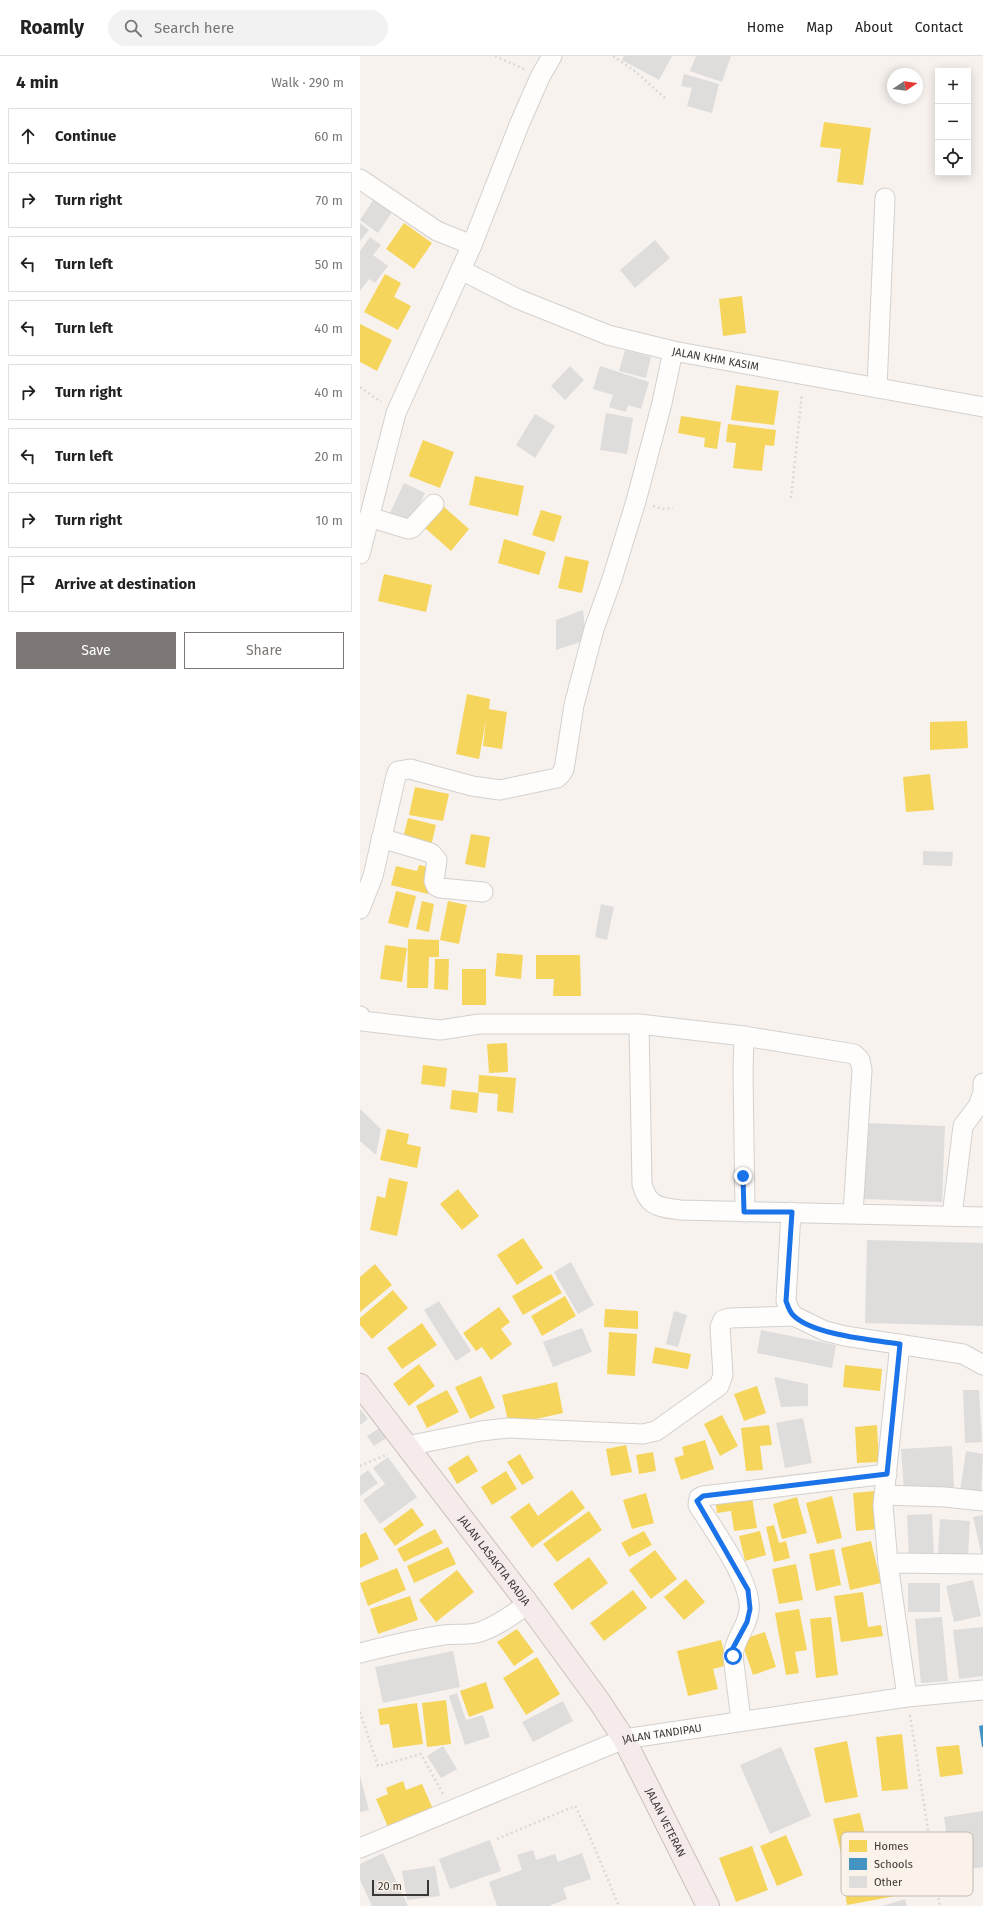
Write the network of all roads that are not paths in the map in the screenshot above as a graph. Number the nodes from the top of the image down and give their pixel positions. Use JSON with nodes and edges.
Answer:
{"nodes":[{"id":1,"x":552,"y":56,"type":"edge"},
{"id":2,"x":360,"y":179,"type":"edge"},
{"id":3,"x":885,"y":198,"type":"dead end"},
{"id":4,"x":472,"y":245,"type":"junction"},
{"id":5,"x":461,"y":270,"type":"junction"},
{"id":6,"x":673,"y":351,"type":"junction"},
{"id":7,"x":877,"y":388,"type":"junction"},
{"id":8,"x":983,"y":407,"type":"edge"},
{"id":9,"x":434,"y":504,"type":"dead end"},
{"id":10,"x":369,"y":517,"type":"junction"},
{"id":11,"x":360,"y":554,"type":"edge"},
{"id":12,"x":381,"y":838,"type":"junction"},
{"id":13,"x":483,"y":892,"type":"dead end"},
{"id":14,"x":360,"y":910,"type":"edge"},
{"id":15,"x":361,"y":1020,"type":"edge"},
{"id":16,"x":639,"y":1024,"type":"junction"},
{"id":17,"x":744,"y":1036,"type":"junction"},
{"id":18,"x":983,"y":1083,"type":"edge"},
{"id":19,"x":744,"y":1212,"type":"junction"},
{"id":20,"x":792,"y":1212,"type":"junction"},
{"id":21,"x":853,"y":1214,"type":"junction"},
{"id":22,"x":952,"y":1216,"type":"junction"},
{"id":23,"x":983,"y":1217,"type":"edge"},
{"id":24,"x":794,"y":1316,"type":"junction"},
{"id":25,"x":900,"y":1344,"type":"junction"},
{"id":26,"x":983,"y":1365,"type":"edge"},
{"id":27,"x":360,"y":1385,"type":"edge"},
{"id":28,"x":407,"y":1446,"type":"junction"},
{"id":29,"x":887,"y":1474,"type":"junction"},
{"id":30,"x":884,"y":1495,"type":"junction"},
{"id":31,"x":983,"y":1501,"type":"edge"},
{"id":32,"x":888,"y":1563,"type":"junction"},
{"id":33,"x":983,"y":1564,"type":"edge"},
{"id":34,"x":528,"y":1604,"type":"junction"},
{"id":35,"x":360,"y":1653,"type":"edge"},
{"id":36,"x":983,"y":1690,"type":"edge"},
{"id":37,"x":907,"y":1696,"type":"junction"},
{"id":38,"x":741,"y":1720,"type":"junction"},
{"id":39,"x":624,"y":1739,"type":"junction"},
{"id":40,"x":360,"y":1848,"type":"edge"},
{"id":41,"x":708,"y":1906,"type":"edge"}],
"edges":[{"from":1,"to":4,"type":"street"},
{"from":2,"to":4,"type":"street"},
{"from":3,"to":7,"type":"street"},
{"from":4,"to":5,"type":"street"},
{"from":5,"to":6,"type":"street","name":"JALAN KHM KASIM"},
{"from":5,"to":10,"type":"street"},
{"from":6,"to":7,"type":"street","name":"JALAN KHM KASIM"},
{"from":6,"to":12,"type":"street"},
{"from":7,"to":8,"type":"street","name":"JALAN KHM KASIM"},
{"from":9,"to":10,"type":"street"},
{"from":10,"to":11,"type":"street"},
{"from":12,"to":13,"type":"street"},
{"from":12,"to":14,"type":"street"},
{"from":15,"to":16,"type":"street"},
{"from":16,"to":17,"type":"street"},
{"from":16,"to":19,"type":"street"},
{"from":17,"to":19,"type":"street"},
{"from":17,"to":21,"type":"street"},
{"from":18,"to":22,"type":"street"},
{"from":19,"to":20,"type":"street"},
{"from":20,"to":21,"type":"street"},
{"from":20,"to":24,"type":"street"},
{"from":21,"to":22,"type":"street"},
{"from":22,"to":23,"type":"street"},
{"from":24,"to":25,"type":"street"},
{"from":24,"to":28,"type":"street"},
{"from":25,"to":26,"type":"street"},
{"from":25,"to":29,"type":"street"},
{"from":27,"to":28,"type":"highway","name":"JALAN LASAKTIA RADJA"},
{"from":28,"to":34,"type":"highway","name":"JALAN LASAKTIA RADJA"},
{"from":29,"to":30,"type":"street"},
{"from":29,"to":38,"type":"street"},
{"from":30,"to":31,"type":"street"},
{"from":30,"to":32,"type":"street"},
{"from":32,"to":33,"type":"street"},
{"from":32,"to":37,"type":"street"},
{"from":34,"to":35,"type":"street"},
{"from":34,"to":39,"type":"highway","name":"JALAN LASAKTIA RADJA"},
{"from":36,"to":37,"type":"street","name":"JALAN TANDIPAU"},
{"from":37,"to":38,"type":"street","name":"JALAN TANDIPAU"},
{"from":38,"to":39,"type":"street","name":"JALAN TANDIPAU"},
{"from":39,"to":40,"type":"street","name":"JALAN TANDIPAU"},
{"from":39,"to":41,"type":"highway","name":"JALAN VETERAN"}]}
